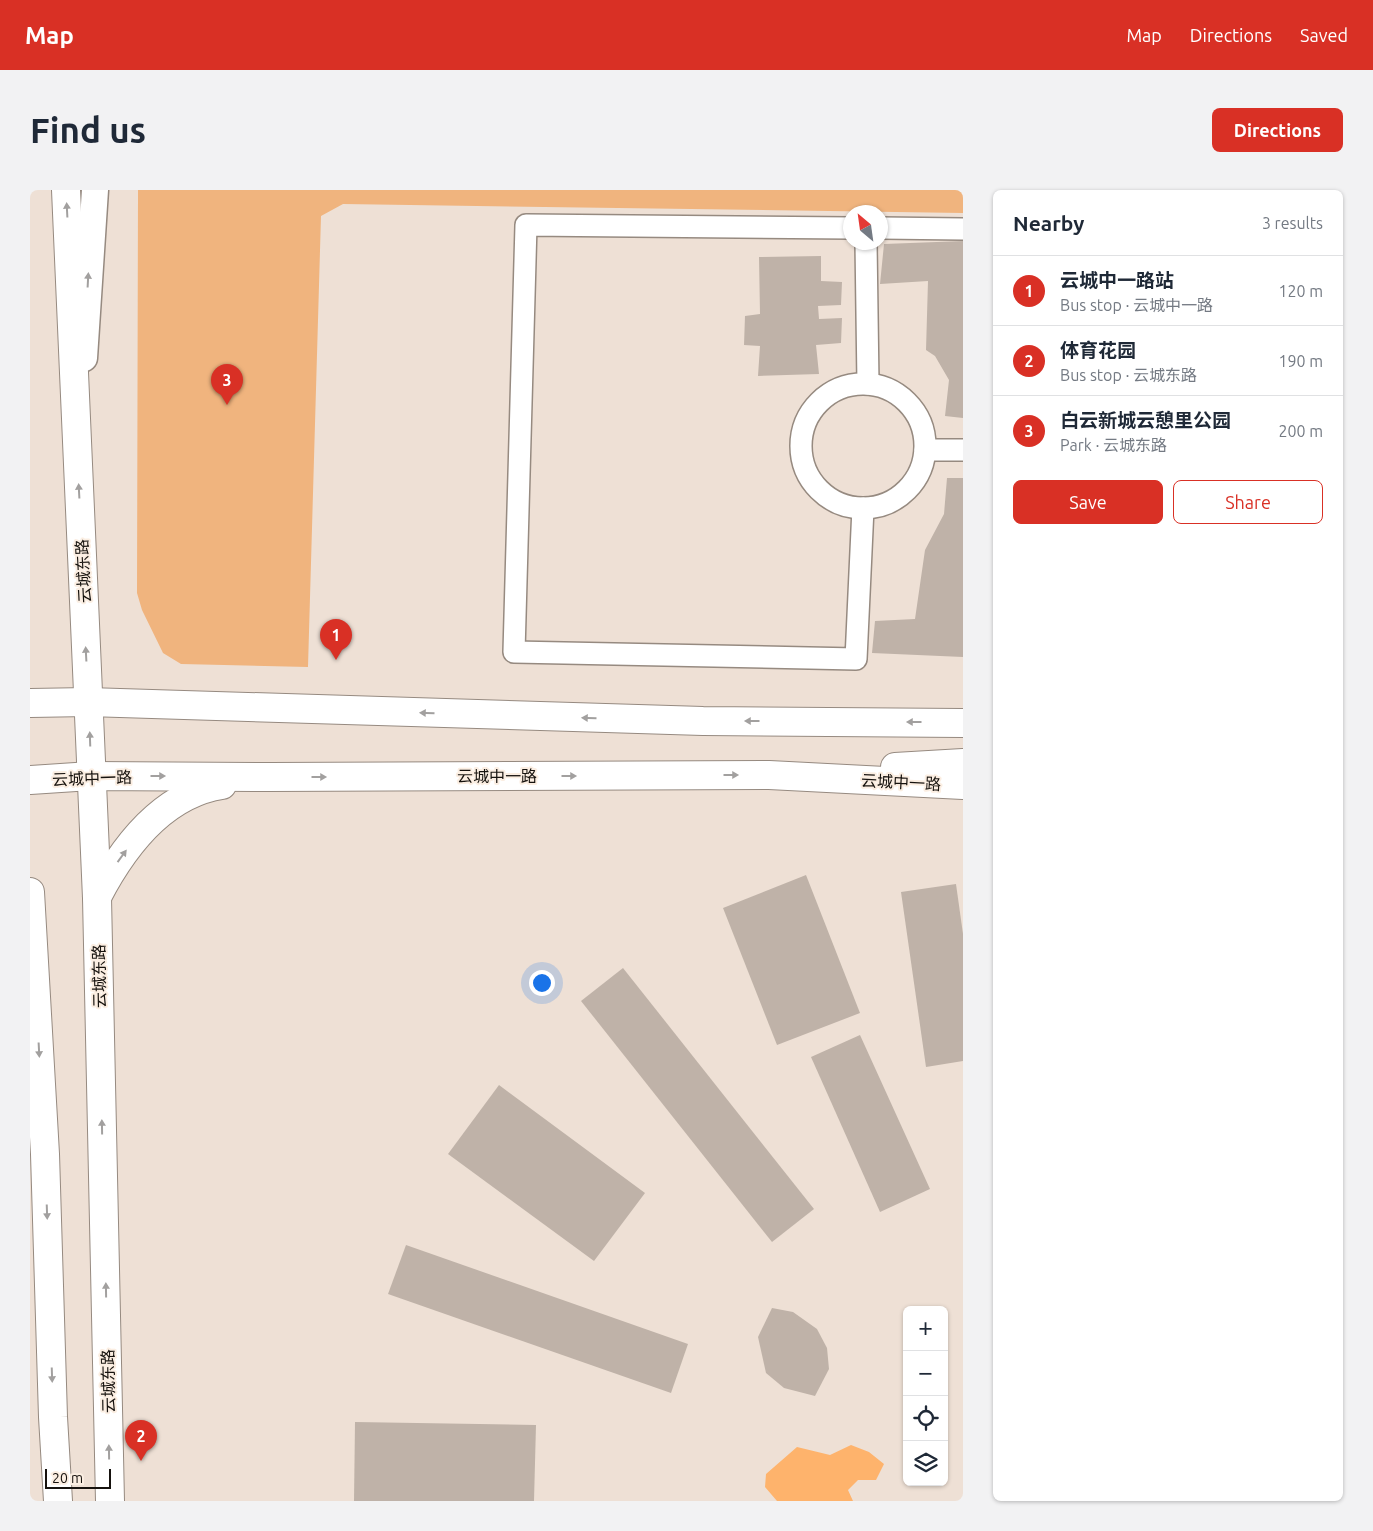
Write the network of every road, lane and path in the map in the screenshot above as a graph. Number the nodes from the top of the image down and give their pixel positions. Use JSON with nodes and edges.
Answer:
{"nodes":[{"id":1,"x":66,"y":190,"type":"edge"},
{"id":2,"x":95,"y":190,"type":"edge"},
{"id":3,"x":843,"y":228,"type":"edge"},
{"id":4,"x":888,"y":228,"type":"edge"},
{"id":5,"x":963,"y":230,"type":"edge"},
{"id":6,"x":866,"y":250,"type":"edge"},
{"id":7,"x":868,"y":384,"type":"junction"},
{"id":8,"x":925,"y":450,"type":"junction"},
{"id":9,"x":963,"y":450,"type":"edge"},
{"id":10,"x":77,"y":451,"type":"junction"},
{"id":11,"x":863,"y":508,"type":"junction"},
{"id":12,"x":88,"y":702,"type":"junction"},
{"id":13,"x":30,"y":703,"type":"edge"},
{"id":14,"x":963,"y":723,"type":"edge"},
{"id":15,"x":963,"y":763,"type":"edge"},
{"id":16,"x":769,"y":775,"type":"junction"},
{"id":17,"x":91,"y":776,"type":"junction"},
{"id":18,"x":270,"y":777,"type":"junction"},
{"id":19,"x":30,"y":780,"type":"edge"},
{"id":20,"x":963,"y":785,"type":"edge"},
{"id":21,"x":30,"y":892,"type":"edge"},
{"id":22,"x":97,"y":898,"type":"junction"},
{"id":23,"x":32,"y":943,"type":"edge"},
{"id":24,"x":58,"y":1501,"type":"edge"},
{"id":25,"x":110,"y":1501,"type":"edge"}],
"edges":[{"from":10,"to":1,"type":"main road","name":"云城东路","one_way":true},
{"from":10,"to":2,"type":"street","name":"云城东路","one_way":true},
{"from":3,"to":11,"type":"street"},
{"from":4,"to":5,"type":"street"},
{"from":6,"to":7,"type":"street"},
{"from":7,"to":8,"type":"street"},
{"from":7,"to":11,"type":"street"},
{"from":8,"to":9,"type":"street"},
{"from":8,"to":11,"type":"street"},
{"from":12,"to":10,"type":"main road","name":"云城东路","one_way":true},
{"from":12,"to":13,"type":"main road"},
{"from":14,"to":12,"type":"main road","one_way":true},
{"from":17,"to":12,"type":"main road","name":"云城东路","one_way":true},
{"from":15,"to":16,"type":"main road"},
{"from":18,"to":16,"type":"main road","name":"云城中一路","one_way":true},
{"from":16,"to":20,"type":"main road","name":"云城中一路"},
{"from":17,"to":18,"type":"main road","name":"云城中一路","one_way":true},
{"from":17,"to":19,"type":"main road","name":"云城中一路"},
{"from":17,"to":22,"type":"main road","name":"云城东路"},
{"from":22,"to":18,"type":"main road","one_way":true},
{"from":21,"to":23,"type":"main road"},
{"from":25,"to":22,"type":"main road","name":"云城东路","one_way":true},
{"from":23,"to":24,"type":"main road","one_way":true}]}
